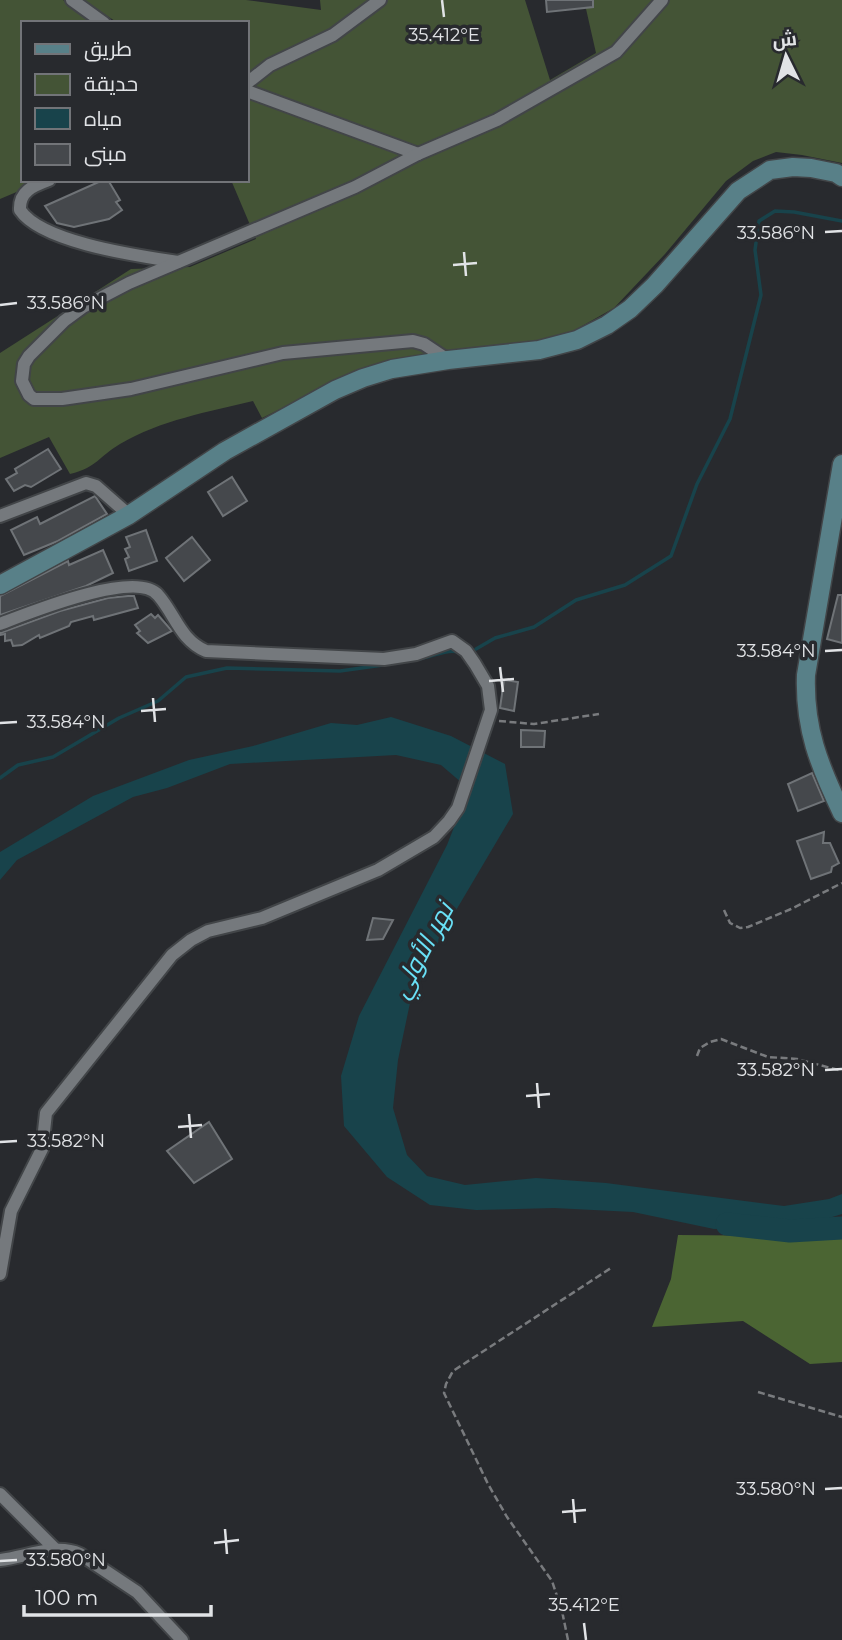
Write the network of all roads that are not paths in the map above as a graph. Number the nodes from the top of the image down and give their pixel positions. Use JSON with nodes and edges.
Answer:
{"nodes":[{"id":1,"x":72,"y":0,"type":"edge"},
{"id":2,"x":380,"y":0,"type":"edge"},
{"id":3,"x":663,"y":0,"type":"edge"},
{"id":4,"x":101,"y":21,"type":"edge"},
{"id":5,"x":248,"y":82,"type":"edge"},
{"id":6,"x":248,"y":91,"type":"edge"},
{"id":7,"x":418,"y":154,"type":"junction"},
{"id":8,"x":842,"y":177,"type":"edge"},
{"id":9,"x":45,"y":182,"type":"edge"},
{"id":10,"x":178,"y":262,"type":"junction"},
{"id":11,"x":448,"y":360,"type":"junction"},
{"id":12,"x":842,"y":464,"type":"edge"},
{"id":13,"x":129,"y":515,"type":"junction"},
{"id":14,"x":0,"y":516,"type":"edge"},
{"id":15,"x":0,"y":585,"type":"edge"},
{"id":16,"x":0,"y":624,"type":"edge"},
{"id":17,"x":842,"y":813,"type":"edge"},
{"id":18,"x":0,"y":1273,"type":"edge"},
{"id":19,"x":0,"y":1494,"type":"edge"},
{"id":20,"x":55,"y":1549,"type":"junction"},
{"id":21,"x":0,"y":1560,"type":"edge"},
{"id":22,"x":182,"y":1640,"type":"edge"}],
"edges":[{"from":1,"to":4,"type":"street"},
{"from":2,"to":5,"type":"street"},
{"from":3,"to":7,"type":"street"},
{"from":6,"to":7,"type":"street"},
{"from":7,"to":10,"type":"street"},
{"from":8,"to":11,"type":"main road"},
{"from":9,"to":10,"type":"street"},
{"from":10,"to":11,"type":"street"},
{"from":11,"to":13,"type":"main road"},
{"from":12,"to":17,"type":"main road"},
{"from":13,"to":14,"type":"street"},
{"from":13,"to":15,"type":"main road"},
{"from":16,"to":18,"type":"street"},
{"from":19,"to":20,"type":"street"},
{"from":20,"to":21,"type":"street"},
{"from":20,"to":22,"type":"street"}]}
